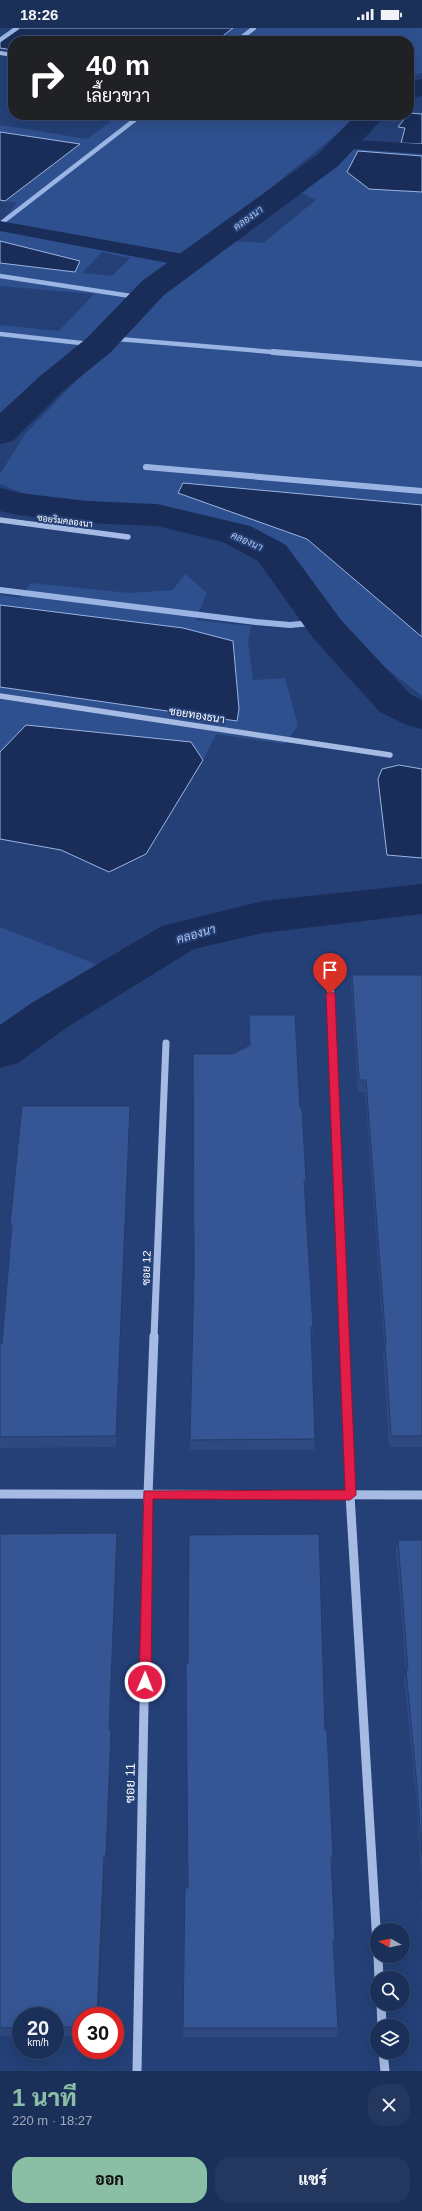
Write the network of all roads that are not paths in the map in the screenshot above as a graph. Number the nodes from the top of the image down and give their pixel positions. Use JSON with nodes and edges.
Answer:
{"nodes":[{"id":1,"x":0,"y":520,"type":"edge"},
{"id":2,"x":128,"y":536,"type":"dead end"},
{"id":3,"x":0,"y":696,"type":"edge"},
{"id":4,"x":390,"y":754,"type":"dead end"},
{"id":5,"x":330,"y":979,"type":"dead end"},
{"id":6,"x":166,"y":1043,"type":"dead end"},
{"id":7,"x":0,"y":1494,"type":"edge"},
{"id":8,"x":148,"y":1494,"type":"junction"},
{"id":9,"x":350,"y":1495,"type":"junction"},
{"id":10,"x":422,"y":1495,"type":"edge"},
{"id":11,"x":376,"y":1923,"type":"edge"},
{"id":12,"x":384,"y":2059,"type":"edge"},
{"id":13,"x":138,"y":2071,"type":"edge"},
{"id":14,"x":385,"y":2071,"type":"edge"}],
"edges":[{"from":1,"to":2,"type":"street","name":"ซอยริมคลองนา"},
{"from":3,"to":4,"type":"street","name":"ซอยทองธนา"},
{"from":5,"to":9,"type":"street"},
{"from":6,"to":8,"type":"street","name":"ซอย 12"},
{"from":7,"to":8,"type":"street"},
{"from":8,"to":9,"type":"street"},
{"from":8,"to":13,"type":"street","name":"ซอย 11"},
{"from":9,"to":10,"type":"street"},
{"from":9,"to":11,"type":"street"},
{"from":12,"to":14,"type":"street"}]}
